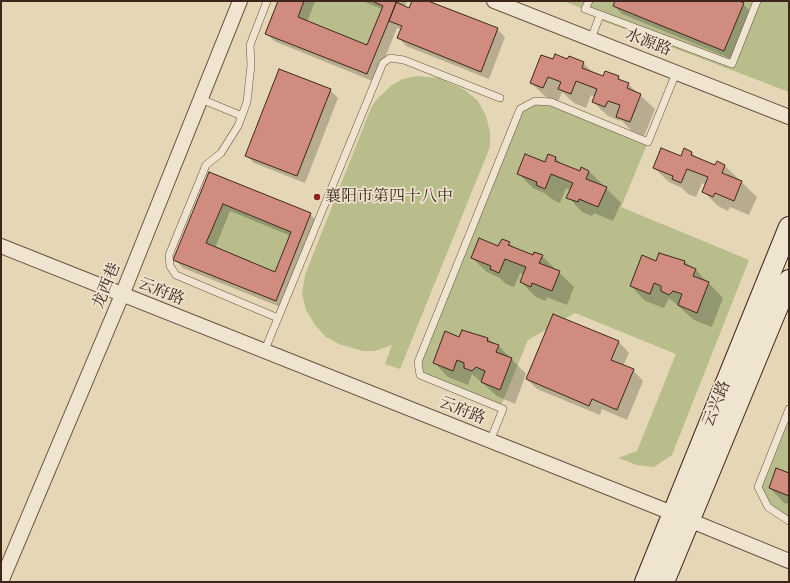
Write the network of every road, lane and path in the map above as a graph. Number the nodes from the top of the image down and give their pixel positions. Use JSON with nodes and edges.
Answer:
{"nodes":[{"id":1,"x":240,"y":1,"type":"edge"},
{"id":2,"x":267,"y":1,"type":"edge"},
{"id":3,"x":494,"y":1,"type":"edge"},
{"id":4,"x":589,"y":1,"type":"edge"},
{"id":5,"x":757,"y":1,"type":"edge"},
{"id":6,"x":600,"y":15,"type":"junction"},
{"id":7,"x":590,"y":39,"type":"junction"},
{"id":8,"x":676,"y":73,"type":"junction"},
{"id":9,"x":500,"y":98,"type":"dead end"},
{"id":10,"x":201,"y":99,"type":"junction"},
{"id":11,"x":242,"y":116,"type":"junction"},
{"id":12,"x":789,"y":117,"type":"edge"},
{"id":13,"x":789,"y":227,"type":"edge"},
{"id":14,"x":1,"y":246,"type":"edge"},
{"id":15,"x":789,"y":280,"type":"edge"},
{"id":16,"x":122,"y":295,"type":"junction"},
{"id":17,"x":278,"y":318,"type":"junction"},
{"id":18,"x":264,"y":352,"type":"junction"},
{"id":19,"x":789,"y":409,"type":"edge"},
{"id":20,"x":490,"y":441,"type":"junction"},
{"id":21,"x":681,"y":516,"type":"junction"},
{"id":22,"x":789,"y":521,"type":"edge"},
{"id":23,"x":789,"y":561,"type":"edge"},
{"id":24,"x":1,"y":582,"type":"edge"},
{"id":25,"x":645,"y":582,"type":"edge"},
{"id":26,"x":664,"y":582,"type":"edge"}],
"edges":[{"from":1,"to":10,"type":"street","name":"龙西巷"},
{"from":2,"to":11,"type":"lane"},
{"from":3,"to":7,"type":"street","name":"水源路"},
{"from":4,"to":6,"type":"lane"},
{"from":5,"to":6,"type":"lane"},
{"from":6,"to":7,"type":"lane"},
{"from":7,"to":8,"type":"street","name":"水源路"},
{"from":8,"to":12,"type":"street","name":"水源路"},
{"from":8,"to":20,"type":"lane"},
{"from":9,"to":17,"type":"lane"},
{"from":10,"to":11,"type":"lane"},
{"from":10,"to":16,"type":"street","name":"龙西巷"},
{"from":11,"to":17,"type":"lane"},
{"from":13,"to":21,"type":"street","name":"云兴路"},
{"from":14,"to":16,"type":"street","name":"云府路"},
{"from":15,"to":21,"type":"street","name":"云兴路"},
{"from":16,"to":18,"type":"street","name":"云府路"},
{"from":16,"to":24,"type":"street","name":"龙西巷"},
{"from":17,"to":18,"type":"lane"},
{"from":18,"to":20,"type":"street","name":"云府路"},
{"from":19,"to":22,"type":"lane"},
{"from":20,"to":21,"type":"street","name":"云府路"},
{"from":21,"to":23,"type":"street","name":"云府路"},
{"from":21,"to":25,"type":"street","name":"云兴路"},
{"from":21,"to":26,"type":"street","name":"云兴路"}]}
